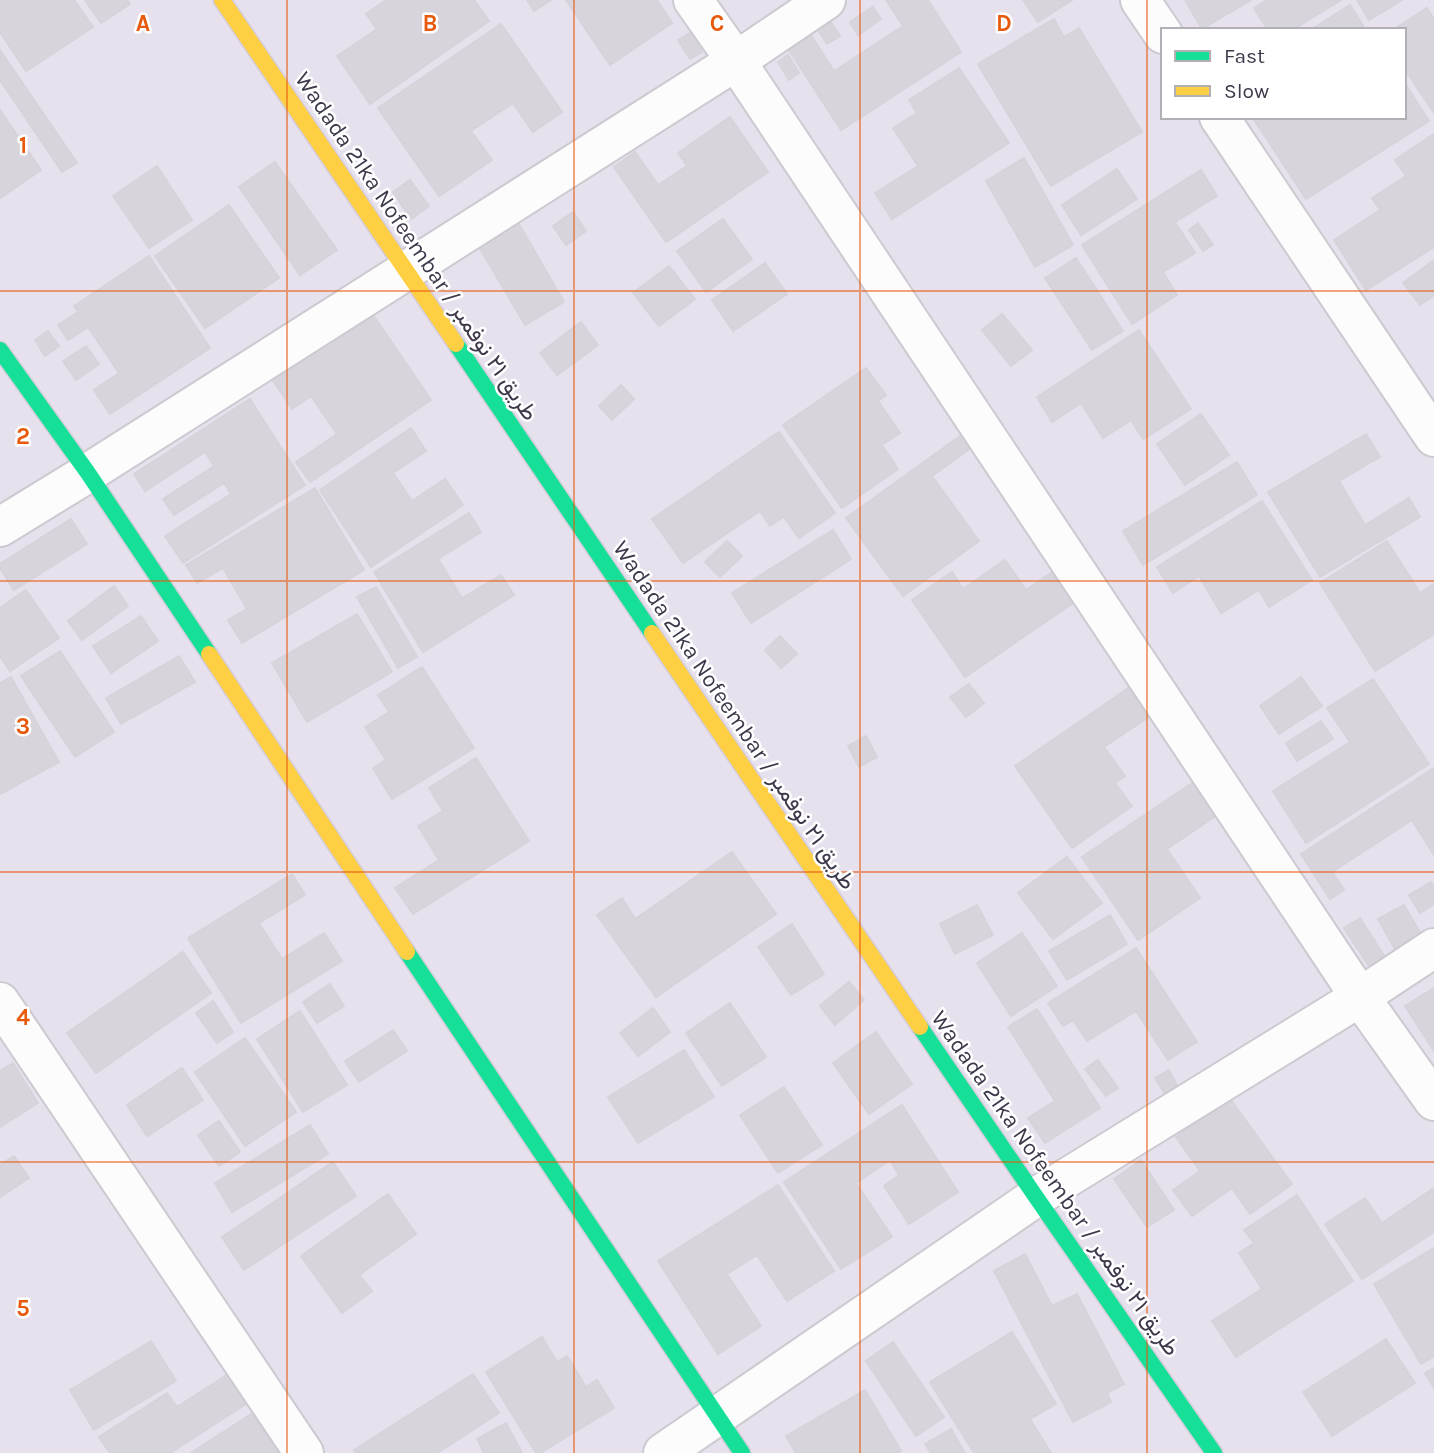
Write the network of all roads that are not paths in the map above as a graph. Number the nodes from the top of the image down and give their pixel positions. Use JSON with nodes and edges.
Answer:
{"nodes":[{"id":1,"x":222,"y":0,"type":"edge"},
{"id":2,"x":693,"y":0,"type":"edge"},
{"id":3,"x":826,"y":0,"type":"edge"},
{"id":4,"x":1140,"y":0,"type":"edge"},
{"id":5,"x":1161,"y":31,"type":"edge"},
{"id":6,"x":736,"y":61,"type":"junction"},
{"id":7,"x":1220,"y":119,"type":"edge"},
{"id":8,"x":405,"y":271,"type":"junction"},
{"id":9,"x":0,"y":350,"type":"edge"},
{"id":10,"x":1434,"y":437,"type":"edge"},
{"id":11,"x":88,"y":473,"type":"junction"},
{"id":12,"x":0,"y":527,"type":"edge"},
{"id":13,"x":1434,"y":948,"type":"edge"},
{"id":14,"x":1360,"y":997,"type":"junction"},
{"id":15,"x":0,"y":1002,"type":"edge"},
{"id":16,"x":1434,"y":1101,"type":"edge"},
{"id":17,"x":1037,"y":1197,"type":"junction"},
{"id":18,"x":718,"y":1417,"type":"junction"},
{"id":19,"x":304,"y":1453,"type":"edge"},
{"id":20,"x":663,"y":1453,"type":"edge"},
{"id":21,"x":742,"y":1453,"type":"edge"},
{"id":22,"x":1214,"y":1453,"type":"edge"}],
"edges":[{"from":1,"to":8,"type":"street","name":"Wadada 21ka Nofeembar / طريق ٢١ نوفمبر"},
{"from":2,"to":6,"type":"street"},
{"from":3,"to":6,"type":"street"},
{"from":4,"to":5,"type":"street"},
{"from":6,"to":8,"type":"street"},
{"from":6,"to":14,"type":"street"},
{"from":7,"to":10,"type":"street"},
{"from":8,"to":11,"type":"street"},
{"from":8,"to":17,"type":"street","name":"Wadada 21ka Nofeembar / طريق ٢١ نوفمبر"},
{"from":9,"to":11,"type":"street"},
{"from":11,"to":12,"type":"street"},
{"from":11,"to":18,"type":"street"},
{"from":13,"to":14,"type":"street"},
{"from":14,"to":16,"type":"street"},
{"from":14,"to":17,"type":"street"},
{"from":15,"to":19,"type":"street"},
{"from":17,"to":18,"type":"street"},
{"from":17,"to":22,"type":"street","name":"Wadada 21ka Nofeembar / طريق ٢١ نوفمبر"},
{"from":18,"to":20,"type":"street"},
{"from":18,"to":21,"type":"street"}]}
